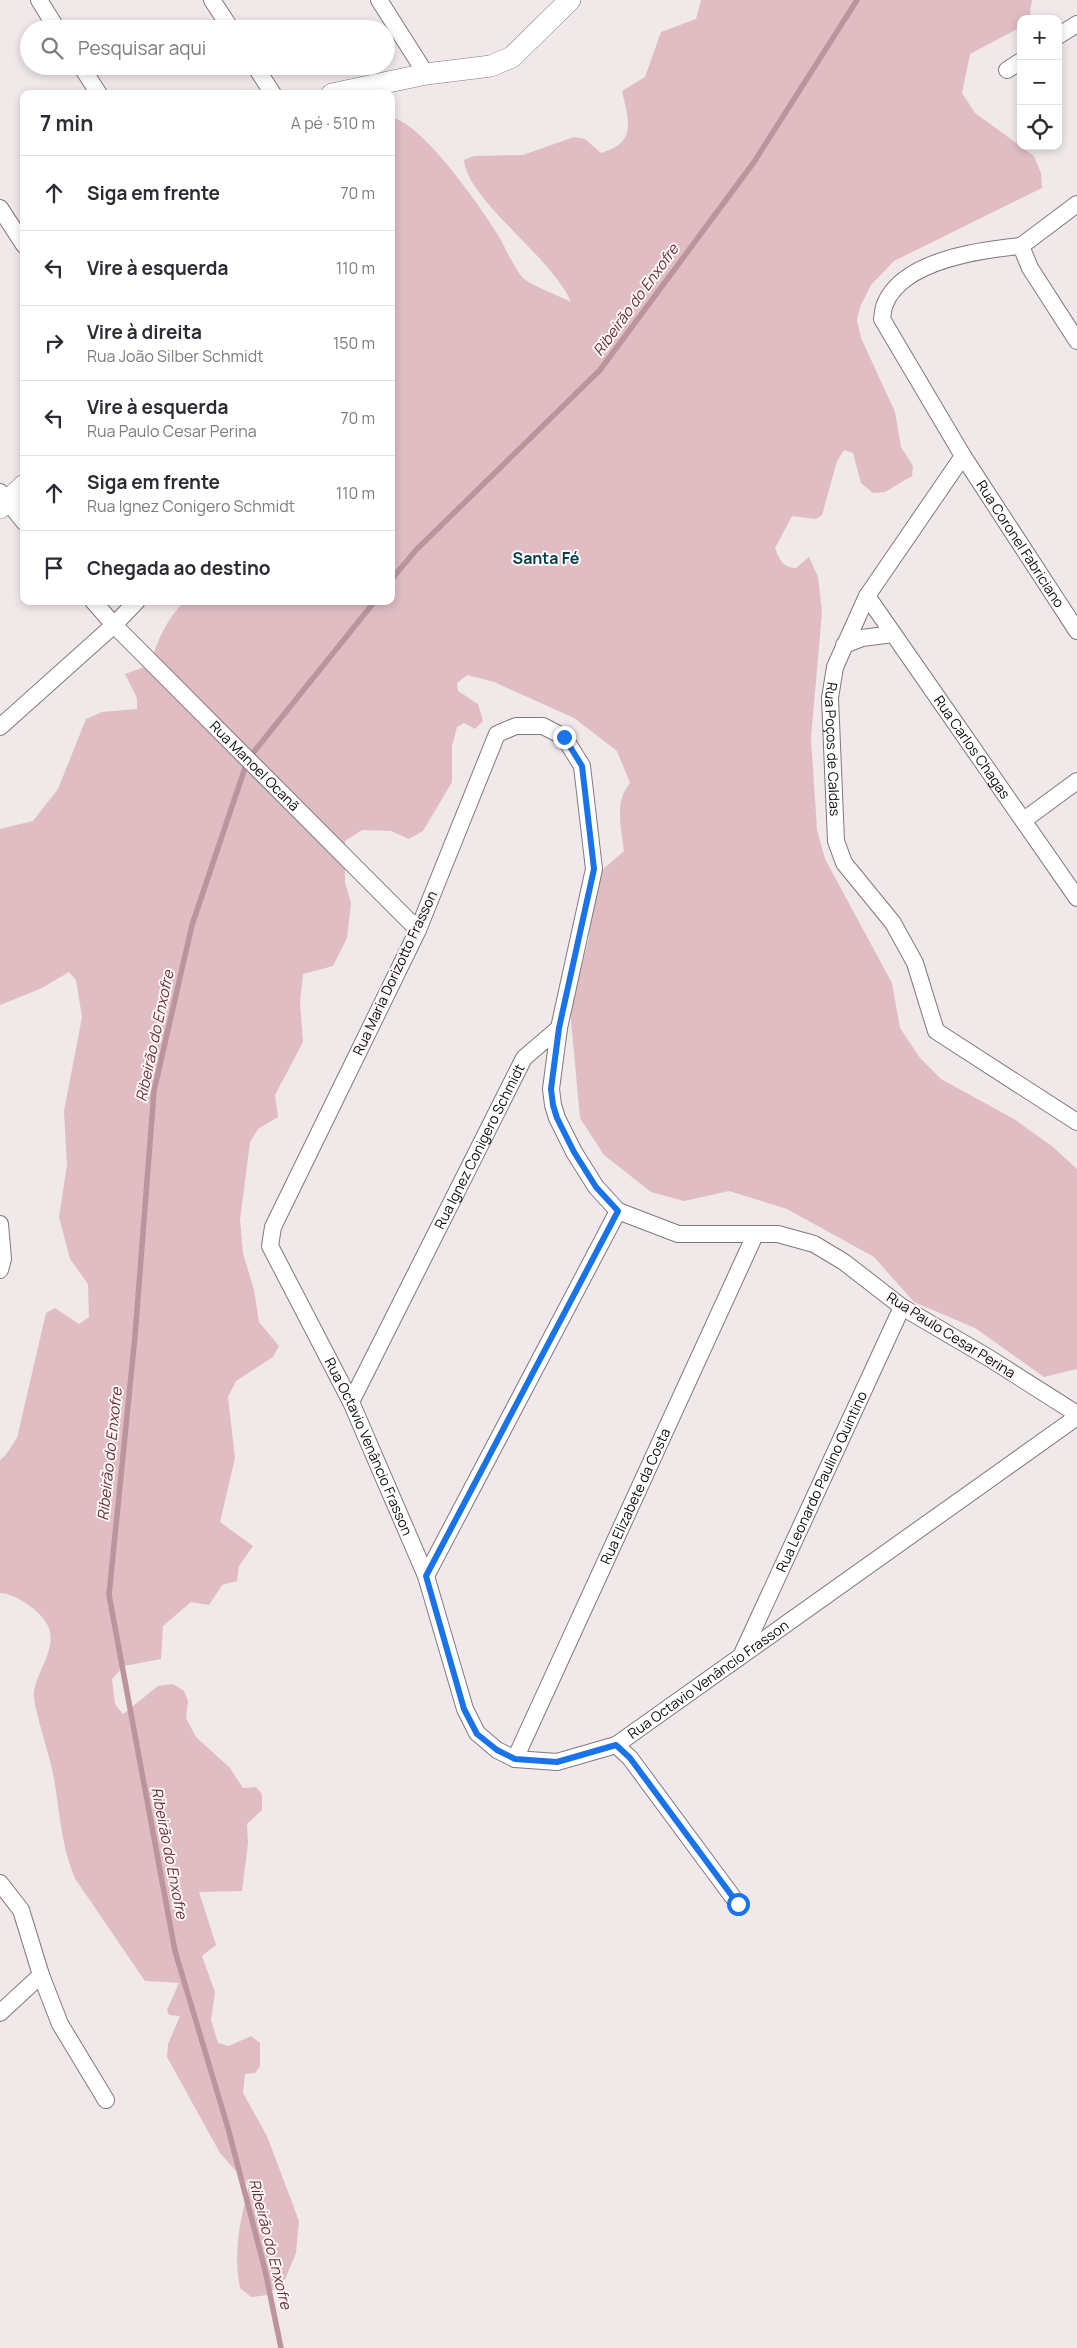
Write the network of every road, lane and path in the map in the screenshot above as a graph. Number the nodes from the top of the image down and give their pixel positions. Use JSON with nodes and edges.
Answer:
{"nodes":[{"id":1,"x":38,"y":0,"type":"edge"},
{"id":2,"x":212,"y":0,"type":"edge"},
{"id":3,"x":380,"y":0,"type":"edge"},
{"id":4,"x":570,"y":0,"type":"edge"},
{"id":5,"x":51,"y":20,"type":"edge"},
{"id":6,"x":224,"y":20,"type":"edge"},
{"id":7,"x":392,"y":20,"type":"edge"},
{"id":8,"x":395,"y":24,"type":"edge"},
{"id":9,"x":1077,"y":24,"type":"edge"},
{"id":10,"x":1062,"y":33,"type":"edge"},
{"id":11,"x":426,"y":74,"type":"junction"},
{"id":12,"x":87,"y":75,"type":"edge"},
{"id":13,"x":261,"y":75,"type":"edge"},
{"id":14,"x":97,"y":90,"type":"edge"},
{"id":15,"x":270,"y":90,"type":"edge"},
{"id":16,"x":351,"y":90,"type":"edge"},
{"id":17,"x":1077,"y":204,"type":"edge"},
{"id":18,"x":0,"y":208,"type":"edge"},
{"id":19,"x":20,"y":239,"type":"edge"},
{"id":20,"x":1021,"y":246,"type":"junction"},
{"id":21,"x":1077,"y":341,"type":"edge"},
{"id":22,"x":963,"y":456,"type":"junction"},
{"id":23,"x":20,"y":489,"type":"edge"},
{"id":24,"x":2,"y":501,"type":"edge"},
{"id":25,"x":20,"y":518,"type":"edge"},
{"id":26,"x":867,"y":596,"type":"junction"},
{"id":27,"x":97,"y":605,"type":"edge"},
{"id":28,"x":133,"y":605,"type":"edge"},
{"id":29,"x":114,"y":625,"type":"junction"},
{"id":30,"x":1077,"y":631,"type":"edge"},
{"id":31,"x":893,"y":634,"type":"junction"},
{"id":32,"x":844,"y":645,"type":"junction"},
{"id":33,"x":0,"y":727,"type":"edge"},
{"id":34,"x":1077,"y":781,"type":"edge"},
{"id":35,"x":1024,"y":820,"type":"junction"},
{"id":36,"x":1077,"y":898,"type":"edge"},
{"id":37,"x":418,"y":930,"type":"junction"},
{"id":38,"x":559,"y":1028,"type":"junction"},
{"id":39,"x":1077,"y":1122,"type":"edge"},
{"id":40,"x":618,"y":1211,"type":"junction"},
{"id":41,"x":0,"y":1224,"type":"edge"},
{"id":42,"x":273,"y":1227,"type":"joint"},
{"id":43,"x":755,"y":1235,"type":"junction"},
{"id":44,"x":0,"y":1270,"type":"edge"},
{"id":45,"x":902,"y":1307,"type":"junction"},
{"id":46,"x":351,"y":1402,"type":"junction"},
{"id":47,"x":1077,"y":1416,"type":"edge"},
{"id":48,"x":426,"y":1576,"type":"junction"},
{"id":49,"x":741,"y":1656,"type":"junction"},
{"id":50,"x":616,"y":1745,"type":"junction"},
{"id":51,"x":515,"y":1759,"type":"junction"},
{"id":52,"x":0,"y":1883,"type":"edge"},
{"id":53,"x":738,"y":1904,"type":"dead end"},
{"id":54,"x":41,"y":1975,"type":"junction"},
{"id":55,"x":0,"y":2013,"type":"edge"},
{"id":56,"x":106,"y":2100,"type":"dead end"}],
"edges":[{"from":1,"to":5,"type":"street"},
{"from":2,"to":6,"type":"street"},
{"from":3,"to":7,"type":"street"},
{"from":4,"to":11,"type":"street"},
{"from":8,"to":11,"type":"street"},
{"from":9,"to":10,"type":"street"},
{"from":11,"to":16,"type":"street"},
{"from":12,"to":14,"type":"street"},
{"from":13,"to":15,"type":"street"},
{"from":17,"to":20,"type":"street"},
{"from":18,"to":19,"type":"street"},
{"from":20,"to":21,"type":"street"},
{"from":20,"to":22,"type":"street"},
{"from":22,"to":26,"type":"street","name":"Rua Poços de Caldas"},
{"from":22,"to":30,"type":"street","name":"Rua Coronel Fabriciano"},
{"from":23,"to":24,"type":"street"},
{"from":24,"to":25,"type":"street"},
{"from":26,"to":31,"type":"street","name":"Rua Carlos Chagas"},
{"from":26,"to":32,"type":"street","name":"Rua Poços de Caldas"},
{"from":27,"to":29,"type":"street","name":"Rua Manoel Ocanã"},
{"from":28,"to":29,"type":"street"},
{"from":29,"to":33,"type":"street"},
{"from":29,"to":37,"type":"street","name":"Rua Manoel Ocanã"},
{"from":31,"to":32,"type":"street"},
{"from":31,"to":35,"type":"street","name":"Rua Carlos Chagas"},
{"from":32,"to":39,"type":"street","name":"Rua Poços de Caldas"},
{"from":34,"to":35,"type":"street"},
{"from":35,"to":36,"type":"street","name":"Rua Carlos Chagas"},
{"from":37,"to":38,"type":"street","name":"Rua Maria Dorizotto Frasson"},
{"from":37,"to":42,"type":"street","name":"Rua Maria Dorizotto Frasson"},
{"from":38,"to":40,"type":"street","name":"Rua Paulo Cesar Perina"},
{"from":38,"to":46,"type":"street","name":"Rua Ignez Conigero Schmidt"},
{"from":40,"to":43,"type":"street","name":"Rua Paulo Cesar Perina"},
{"from":40,"to":48,"type":"street"},
{"from":41,"to":44,"type":"street"},
{"from":42,"to":46,"type":"street","name":"Rua Octavio Venâncio Frasson"},
{"from":43,"to":45,"type":"street","name":"Rua Paulo Cesar Perina"},
{"from":43,"to":51,"type":"street","name":"Rua Elizabete da Costa"},
{"from":45,"to":47,"type":"street","name":"Rua Paulo Cesar Perina"},
{"from":45,"to":49,"type":"street","name":"Rua Leonardo Paulino Quintino"},
{"from":46,"to":48,"type":"street","name":"Rua Octavio Venâncio Frasson"},
{"from":47,"to":49,"type":"street","name":"Rua Octavio Venâncio Frasson"},
{"from":48,"to":51,"type":"street","name":"Rua Octavio Venâncio Frasson"},
{"from":49,"to":50,"type":"street","name":"Rua Octavio Venâncio Frasson"},
{"from":50,"to":51,"type":"street","name":"Rua Octavio Venâncio Frasson"},
{"from":50,"to":53,"type":"street"},
{"from":52,"to":54,"type":"street"},
{"from":54,"to":55,"type":"street"},
{"from":54,"to":56,"type":"street"}]}
